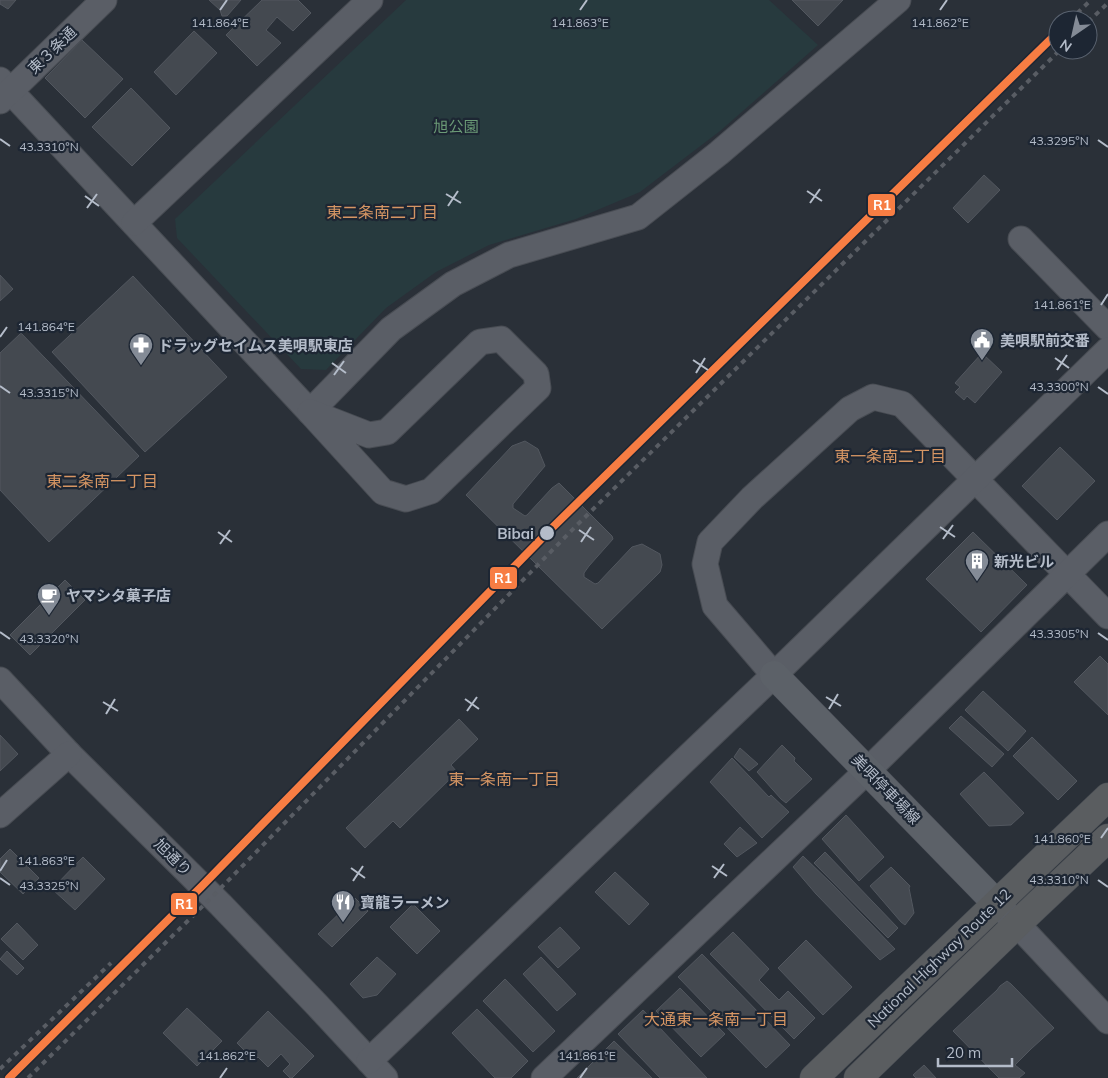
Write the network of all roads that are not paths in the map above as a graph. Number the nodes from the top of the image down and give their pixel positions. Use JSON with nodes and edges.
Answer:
{"nodes":[{"id":1,"x":104,"y":0,"type":"edge"},
{"id":2,"x":370,"y":0,"type":"edge"},
{"id":3,"x":893,"y":1,"type":"edge"},
{"id":4,"x":3,"y":91,"type":"edge"},
{"id":5,"x":134,"y":223,"type":"junction"},
{"id":6,"x":1021,"y":239,"type":"dead end"},
{"id":7,"x":1108,"y":328,"type":"edge"},
{"id":8,"x":1108,"y":350,"type":"edge"},
{"id":9,"x":310,"y":412,"type":"junction"},
{"id":10,"x":975,"y":480,"type":"junction"},
{"id":11,"x":1108,"y":534,"type":"edge"},
{"id":12,"x":1067,"y":574,"type":"junction"},
{"id":13,"x":1108,"y":616,"type":"edge"},
{"id":14,"x":774,"y":675,"type":"junction"},
{"id":15,"x":0,"y":680,"type":"edge"},
{"id":16,"x":69,"y":754,"type":"junction"},
{"id":17,"x":868,"y":770,"type":"junction"},
{"id":18,"x":1108,"y":797,"type":"edge"},
{"id":19,"x":0,"y":815,"type":"edge"},
{"id":20,"x":1108,"y":838,"type":"edge"},
{"id":21,"x":996,"y":904,"type":"junction"},
{"id":22,"x":1017,"y":924,"type":"junction"},
{"id":23,"x":1108,"y":1021,"type":"edge"},
{"id":24,"x":377,"y":1070,"type":"edge"},
{"id":25,"x":544,"y":1078,"type":"edge"},
{"id":26,"x":814,"y":1078,"type":"edge"},
{"id":27,"x":858,"y":1078,"type":"edge"}],
"edges":[{"from":1,"to":4,"type":"street","name":"東３条通"},
{"from":2,"to":5,"type":"street"},
{"from":3,"to":9,"type":"street"},
{"from":4,"to":5,"type":"street"},
{"from":5,"to":9,"type":"street"},
{"from":6,"to":7,"type":"street"},
{"from":8,"to":10,"type":"street"},
{"from":9,"to":9,"type":"street"},
{"from":10,"to":12,"type":"street"},
{"from":10,"to":14,"type":"street"},
{"from":10,"to":14,"type":"street"},
{"from":11,"to":12,"type":"street"},
{"from":12,"to":13,"type":"street"},
{"from":12,"to":17,"type":"street"},
{"from":14,"to":17,"type":"main road","name":"美唄停車場線"},
{"from":14,"to":24,"type":"street"},
{"from":15,"to":16,"type":"street","name":"旭通り"},
{"from":16,"to":19,"type":"street"},
{"from":16,"to":24,"type":"street","name":"旭通り"},
{"from":17,"to":21,"type":"main road","name":"美唄停車場線"},
{"from":17,"to":25,"type":"street"},
{"from":18,"to":21,"type":"highway","name":"National Highway Route 12"},
{"from":20,"to":22,"type":"highway","name":"National Highway Route 12"},
{"from":21,"to":22,"type":"street"},
{"from":21,"to":26,"type":"highway","name":"National Highway Route 12"},
{"from":22,"to":23,"type":"street"},
{"from":22,"to":27,"type":"highway","name":"National Highway Route 12"}]}
